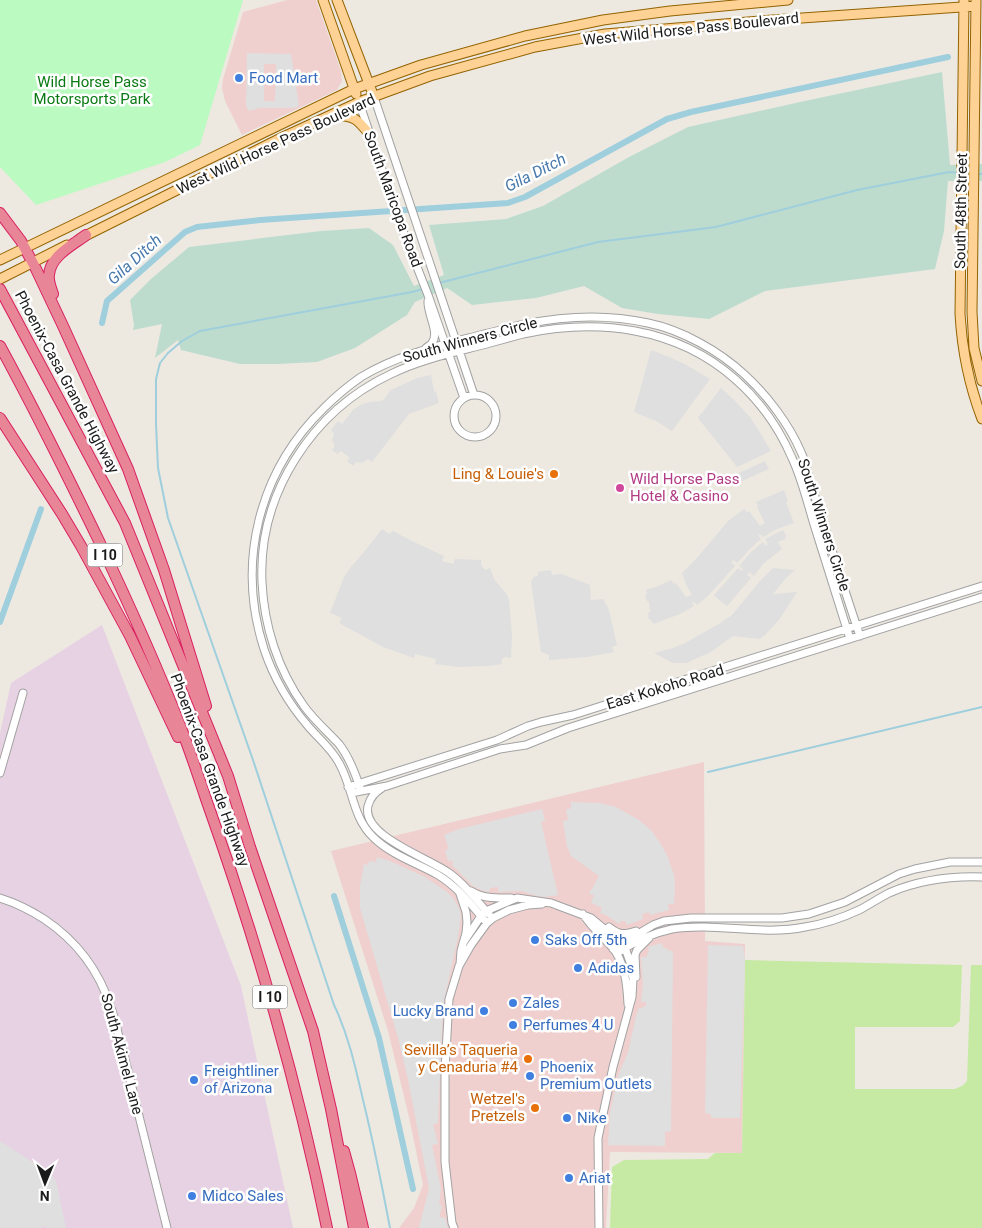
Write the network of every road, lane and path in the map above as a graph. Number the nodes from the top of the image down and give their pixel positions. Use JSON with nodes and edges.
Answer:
{"nodes":[{"id":1,"x":788,"y":0,"type":"edge"},
{"id":2,"x":338,"y":1,"type":"edge"},
{"id":3,"x":324,"y":3,"type":"edge"},
{"id":4,"x":964,"y":3,"type":"edge"},
{"id":5,"x":978,"y":4,"type":"edge"},
{"id":6,"x":369,"y":83,"type":"junction"},
{"id":7,"x":354,"y":89,"type":"junction"},
{"id":8,"x":374,"y":97,"type":"junction"},
{"id":9,"x":359,"y":102,"type":"junction"},
{"id":10,"x":332,"y":114,"type":"junction"},
{"id":11,"x":370,"y":135,"type":"junction"},
{"id":12,"x":0,"y":213,"type":"edge"},
{"id":13,"x":86,"y":235,"type":"junction"},
{"id":14,"x":25,"y":248,"type":"junction"},
{"id":15,"x":0,"y":260,"type":"edge"},
{"id":16,"x":28,"y":265,"type":"junction"},
{"id":17,"x":0,"y":279,"type":"edge"},
{"id":18,"x":0,"y":289,"type":"edge"},
{"id":19,"x":428,"y":295,"type":"junction"},
{"id":20,"x":562,"y":319,"type":"junction"},
{"id":21,"x":551,"y":320,"type":"junction"},
{"id":22,"x":63,"y":326,"type":"junction"},
{"id":23,"x":562,"y":329,"type":"junction"},
{"id":24,"x":552,"y":330,"type":"junction"},
{"id":25,"x":457,"y":341,"type":"junction"},
{"id":26,"x":445,"y":344,"type":"junction"},
{"id":27,"x":0,"y":346,"type":"edge"},
{"id":28,"x":424,"y":350,"type":"junction"},
{"id":29,"x":460,"y":351,"type":"junction"},
{"id":30,"x":448,"y":354,"type":"junction"},
{"id":31,"x":982,"y":381,"type":"edge"},
{"id":32,"x":474,"y":395,"type":"junction"},
{"id":33,"x":464,"y":398,"type":"junction"},
{"id":34,"x":0,"y":418,"type":"edge"},
{"id":35,"x":982,"y":418,"type":"edge"},
{"id":36,"x":298,"y":438,"type":"junction"},
{"id":37,"x":306,"y":444,"type":"junction"},
{"id":38,"x":982,"y":586,"type":"edge"},
{"id":39,"x":982,"y":597,"type":"edge"},
{"id":40,"x":856,"y":626,"type":"junction"},
{"id":41,"x":268,"y":628,"type":"junction"},
{"id":42,"x":847,"y":629,"type":"junction"},
{"id":43,"x":259,"y":630,"type":"junction"},
{"id":44,"x":860,"y":636,"type":"junction"},
{"id":45,"x":850,"y":639,"type":"junction"},
{"id":46,"x":23,"y":693,"type":"dead end"},
{"id":47,"x":642,"y":694,"type":"junction"},
{"id":48,"x":645,"y":704,"type":"junction"},
{"id":49,"x":502,"y":738,"type":"junction"},
{"id":50,"x":505,"y":748,"type":"junction"},
{"id":51,"x":196,"y":771,"type":"junction"},
{"id":52,"x":0,"y":773,"type":"edge"},
{"id":53,"x":228,"y":776,"type":"junction"},
{"id":54,"x":386,"y":786,"type":"junction"},
{"id":55,"x":360,"y":787,"type":"junction"},
{"id":56,"x":350,"y":790,"type":"junction"},
{"id":57,"x":971,"y":862,"type":"junction"},
{"id":58,"x":982,"y":862,"type":"edge"},
{"id":59,"x":971,"y":876,"type":"junction"},
{"id":60,"x":982,"y":876,"type":"edge"},
{"id":61,"x":450,"y":883,"type":"junction"},
{"id":62,"x":468,"y":890,"type":"junction"},
{"id":63,"x":0,"y":898,"type":"edge"},
{"id":64,"x":516,"y":898,"type":"junction"},
{"id":65,"x":845,"y":902,"type":"junction"},
{"id":66,"x":551,"y":903,"type":"junction"},
{"id":67,"x":484,"y":913,"type":"junction"},
{"id":68,"x":583,"y":914,"type":"junction"},
{"id":69,"x":850,"y":914,"type":"junction"},
{"id":70,"x":490,"y":921,"type":"junction"},
{"id":71,"x":598,"y":923,"type":"junction"},
{"id":72,"x":652,"y":925,"type":"junction"},
{"id":73,"x":652,"y":935,"type":"junction"},
{"id":74,"x":463,"y":943,"type":"junction"},
{"id":75,"x":623,"y":946,"type":"junction"},
{"id":76,"x":615,"y":951,"type":"junction"},
{"id":77,"x":459,"y":966,"type":"junction"},
{"id":78,"x":632,"y":997,"type":"junction"},
{"id":79,"x":628,"y":1012,"type":"junction"},
{"id":80,"x":330,"y":1109,"type":"junction"},
{"id":81,"x":167,"y":1228,"type":"edge"},
{"id":82,"x":327,"y":1228,"type":"edge"},
{"id":83,"x":354,"y":1228,"type":"edge"},
{"id":84,"x":363,"y":1228,"type":"edge"},
{"id":85,"x":454,"y":1228,"type":"edge"},
{"id":86,"x":600,"y":1228,"type":"edge"}],
"edges":[{"from":1,"to":6,"type":"main road","name":"West Wild Horse Pass Boulevard"},
{"from":2,"to":3,"type":"main road"},
{"from":2,"to":6,"type":"main road","name":"South Maricopa Road"},
{"from":3,"to":7,"type":"main road","name":"South Maricopa Road"},
{"from":4,"to":5,"type":"main road","name":"West Wild Horse Pass Boulevard"},
{"from":4,"to":8,"type":"main road","name":"West Wild Horse Pass Boulevard"},
{"from":4,"to":35,"type":"main road","name":"South 48th Street"},
{"from":5,"to":31,"type":"main road","name":"South 48th Street"},
{"from":6,"to":7,"type":"main road","name":"West Wild Horse Pass Boulevard"},
{"from":6,"to":8,"type":"main road","name":"South Maricopa Road"},
{"from":7,"to":9,"type":"main road","name":"South Maricopa Road"},
{"from":7,"to":14,"type":"main road","name":"West Wild Horse Pass Boulevard"},
{"from":8,"to":9,"type":"main road","name":"West Wild Horse Pass Boulevard"},
{"from":8,"to":25,"type":"street","name":"South Maricopa Road"},
{"from":9,"to":10,"type":"main road","name":"West Wild Horse Pass Boulevard"},
{"from":9,"to":11,"type":"street","name":"South Maricopa Road"},
{"from":10,"to":11,"type":"main road"},
{"from":10,"to":13,"type":"main road","name":"West Wild Horse Pass Boulevard"},
{"from":11,"to":19,"type":"street","name":"South Maricopa Road"},
{"from":12,"to":14,"type":"highway"},
{"from":13,"to":16,"type":"main road","name":"West Wild Horse Pass Boulevard"},
{"from":13,"to":22,"type":"highway"},
{"from":14,"to":15,"type":"main road","name":"West Wild Horse Pass Boulevard"},
{"from":14,"to":16,"type":"highway"},
{"from":16,"to":17,"type":"main road","name":"West Wild Horse Pass Boulevard"},
{"from":16,"to":22,"type":"highway"},
{"from":18,"to":53,"type":"highway","name":"Phoenix-Casa Grande Highway","number":"I 10"},
{"from":19,"to":26,"type":"street","name":"South Maricopa Road"},
{"from":19,"to":28,"type":"street"},
{"from":20,"to":21,"type":"street","name":"South Winners Circle"},
{"from":20,"to":23,"type":"street"},
{"from":20,"to":40,"type":"street","name":"South Winners Circle"},
{"from":21,"to":24,"type":"street"},
{"from":21,"to":25,"type":"street","name":"South Winners Circle"},
{"from":22,"to":53,"type":"highway"},
{"from":23,"to":24,"type":"street","name":"South Winners Circle"},
{"from":23,"to":42,"type":"street","name":"South Winners Circle"},
{"from":24,"to":29,"type":"street","name":"South Winners Circle"},
{"from":25,"to":26,"type":"street","name":"South Winners Circle"},
{"from":25,"to":29,"type":"street","name":"South Maricopa Road"},
{"from":26,"to":28,"type":"street","name":"South Winners Circle"},
{"from":26,"to":30,"type":"street","name":"South Maricopa Road"},
{"from":27,"to":51,"type":"highway","name":"Phoenix-Casa Grande Highway","number":"I 10"},
{"from":28,"to":36,"type":"street","name":"South Winners Circle"},
{"from":29,"to":30,"type":"street","name":"South Winners Circle"},
{"from":29,"to":32,"type":"street","name":"South Maricopa Road"},
{"from":30,"to":33,"type":"street","name":"South Maricopa Road"},
{"from":30,"to":37,"type":"street","name":"South Winners Circle"},
{"from":32,"to":33,"type":"street"},
{"from":32,"to":33,"type":"street"},
{"from":34,"to":51,"type":"highway"},
{"from":36,"to":37,"type":"street"},
{"from":36,"to":43,"type":"street","name":"South Winners Circle"},
{"from":37,"to":41,"type":"street","name":"South Winners Circle"},
{"from":38,"to":40,"type":"street","name":"East Kokoho Road"},
{"from":39,"to":44,"type":"street","name":"East Kokoho Road"},
{"from":40,"to":42,"type":"street","name":"East Kokoho Road"},
{"from":40,"to":44,"type":"street","name":"South Winners Circle"},
{"from":41,"to":43,"type":"street"},
{"from":41,"to":55,"type":"street","name":"South Winners Circle"},
{"from":42,"to":45,"type":"street","name":"South Winners Circle"},
{"from":42,"to":47,"type":"street","name":"East Kokoho Road"},
{"from":43,"to":56,"type":"street","name":"South Winners Circle"},
{"from":44,"to":45,"type":"street","name":"East Kokoho Road"},
{"from":45,"to":48,"type":"street","name":"East Kokoho Road"},
{"from":46,"to":52,"type":"street"},
{"from":47,"to":48,"type":"street"},
{"from":47,"to":49,"type":"street","name":"East Kokoho Road"},
{"from":48,"to":50,"type":"street","name":"East Kokoho Road"},
{"from":49,"to":50,"type":"street"},
{"from":49,"to":55,"type":"street","name":"East Kokoho Road"},
{"from":50,"to":54,"type":"street","name":"East Kokoho Road"},
{"from":51,"to":82,"type":"highway","name":"Phoenix-Casa Grande Highway","number":"I 10"},
{"from":53,"to":80,"type":"highway","name":"Phoenix-Casa Grande Highway","number":"I 10"},
{"from":54,"to":55,"type":"street","name":"East Kokoho Road"},
{"from":54,"to":62,"type":"street","name":"South Winners Circle"},
{"from":55,"to":56,"type":"street","name":"East Kokoho Road"},
{"from":56,"to":61,"type":"street","name":"South Winners Circle"},
{"from":57,"to":58,"type":"street"},
{"from":57,"to":59,"type":"street"},
{"from":57,"to":65,"type":"street"},
{"from":59,"to":60,"type":"street"},
{"from":59,"to":69,"type":"street"},
{"from":61,"to":67,"type":"street","name":"South Winners Circle"},
{"from":61,"to":74,"type":"street"},
{"from":62,"to":64,"type":"street"},
{"from":62,"to":67,"type":"street","name":"South Winners Circle"},
{"from":63,"to":81,"type":"street","name":"South Akimel Lane"},
{"from":64,"to":66,"type":"street"},
{"from":64,"to":67,"type":"street"},
{"from":65,"to":69,"type":"street"},
{"from":65,"to":72,"type":"street"},
{"from":66,"to":68,"type":"street"},
{"from":66,"to":70,"type":"street"},
{"from":67,"to":70,"type":"street","name":"South Winners Circle"},
{"from":67,"to":74,"type":"street"},
{"from":68,"to":71,"type":"street"},
{"from":68,"to":76,"type":"street"},
{"from":69,"to":73,"type":"street"},
{"from":70,"to":77,"type":"street"},
{"from":71,"to":72,"type":"street"},
{"from":71,"to":75,"type":"street"},
{"from":72,"to":75,"type":"street"},
{"from":73,"to":75,"type":"street"},
{"from":73,"to":78,"type":"street"},
{"from":74,"to":77,"type":"street"},
{"from":75,"to":76,"type":"street"},
{"from":75,"to":78,"type":"street"},
{"from":76,"to":79,"type":"street"},
{"from":77,"to":85,"type":"street"},
{"from":78,"to":79,"type":"street"},
{"from":79,"to":86,"type":"street"},
{"from":80,"to":83,"type":"highway","number":"I 10"},
{"from":80,"to":84,"type":"highway"}]}
